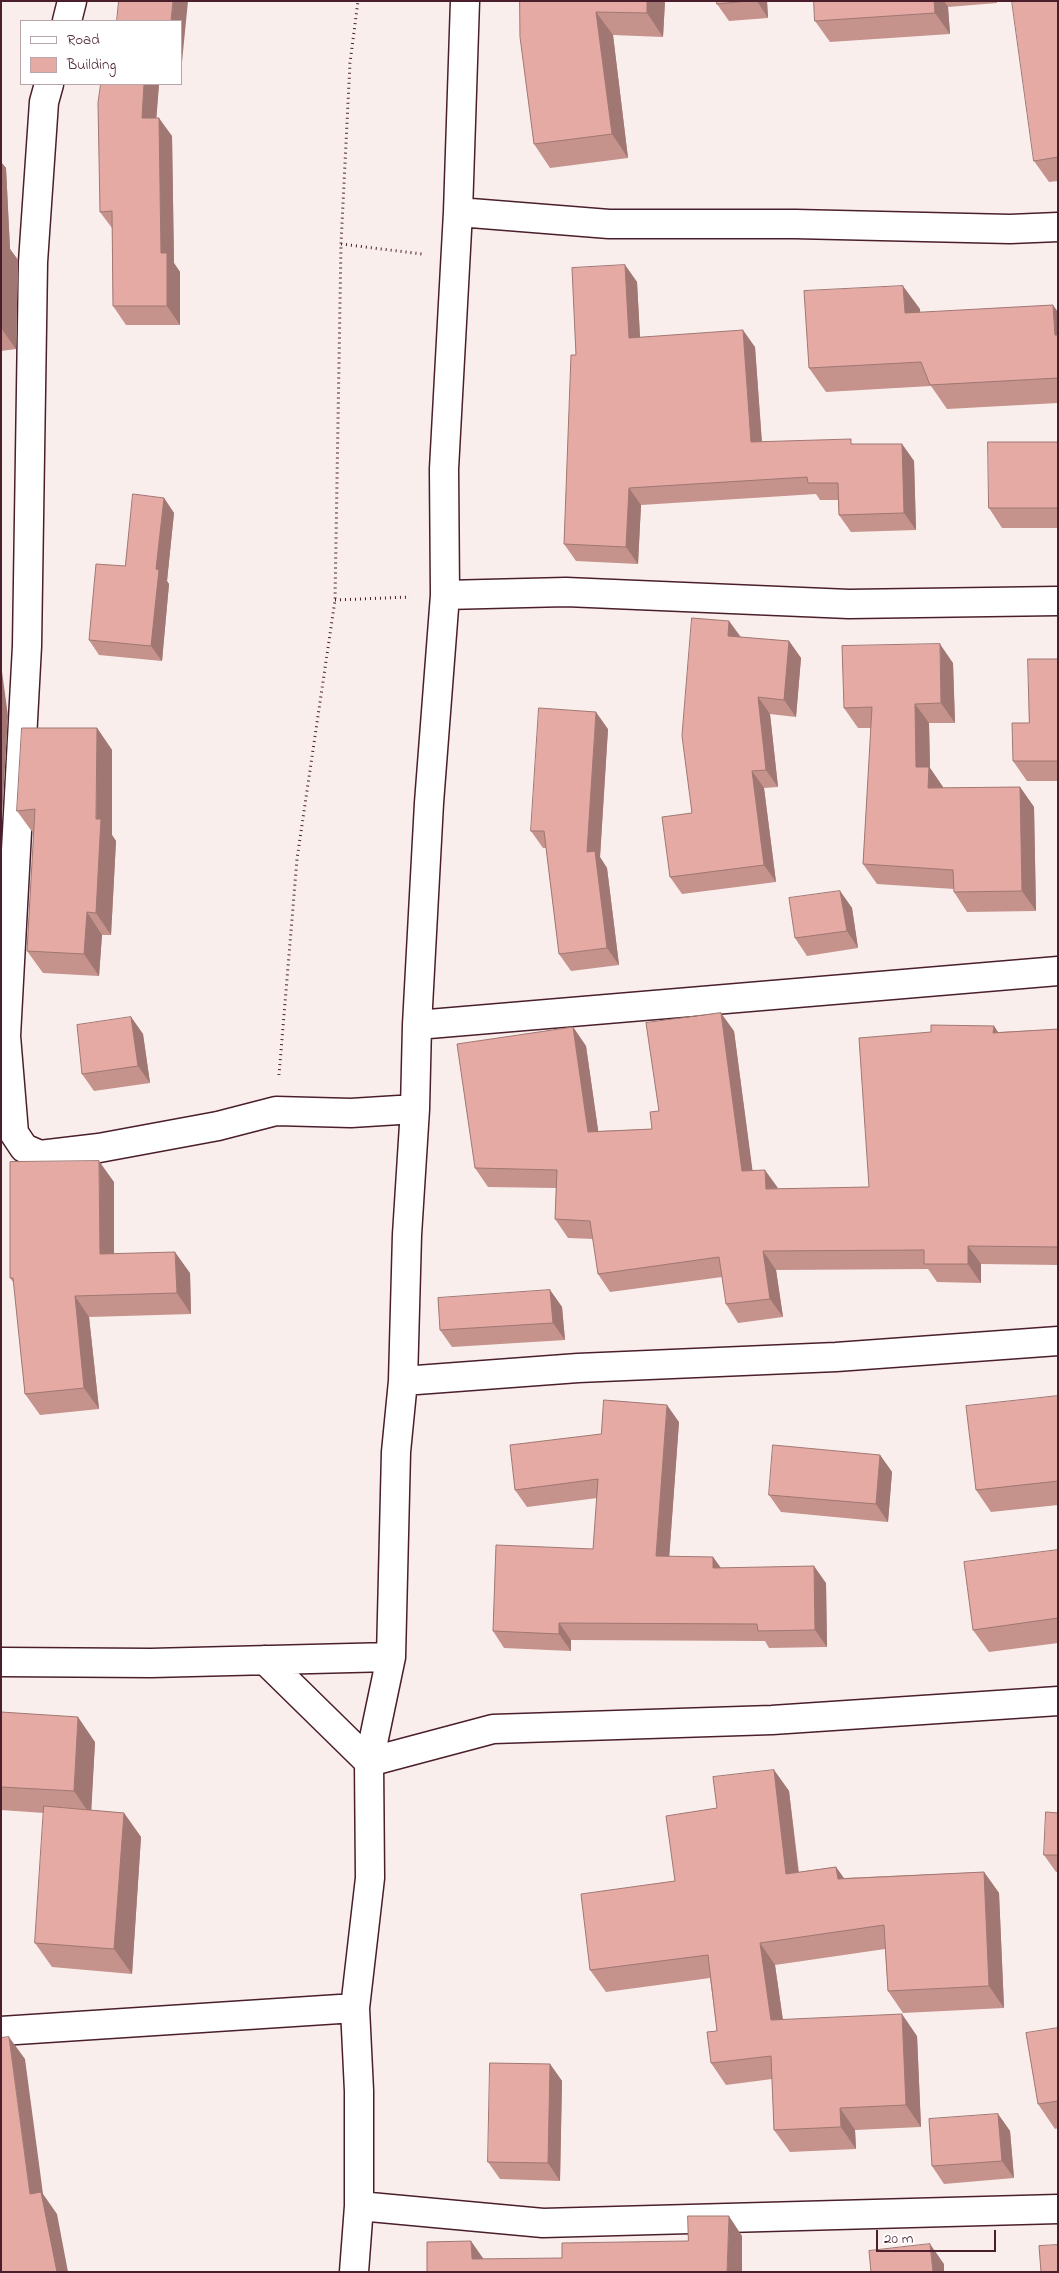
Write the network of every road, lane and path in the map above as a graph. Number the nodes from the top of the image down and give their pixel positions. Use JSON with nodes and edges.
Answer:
{"nodes":[{"id":1,"x":72,"y":1,"type":"edge"},
{"id":2,"x":358,"y":1,"type":"edge"},
{"id":3,"x":465,"y":1,"type":"edge"},
{"id":4,"x":67,"y":20,"type":"edge"},
{"id":5,"x":49,"y":85,"type":"edge"},
{"id":6,"x":458,"y":212,"type":"junction"},
{"id":7,"x":1058,"y":227,"type":"edge"},
{"id":8,"x":341,"y":244,"type":"junction"},
{"id":9,"x":454,"y":258,"type":"junction"},
{"id":10,"x":445,"y":595,"type":"junction"},
{"id":11,"x":335,"y":600,"type":"junction"},
{"id":12,"x":1058,"y":601,"type":"edge"},
{"id":13,"x":1058,"y":971,"type":"edge"},
{"id":14,"x":417,"y":1025,"type":"junction"},
{"id":15,"x":416,"y":1109,"type":"junction"},
{"id":16,"x":276,"y":1111,"type":"junction"},
{"id":17,"x":1058,"y":1341,"type":"edge"},
{"id":18,"x":403,"y":1381,"type":"junction"},
{"id":19,"x":391,"y":1657,"type":"junction"},
{"id":20,"x":264,"y":1660,"type":"junction"},
{"id":21,"x":1,"y":1662,"type":"edge"},
{"id":22,"x":1058,"y":1701,"type":"edge"},
{"id":23,"x":370,"y":1762,"type":"junction"},
{"id":24,"x":355,"y":2008,"type":"junction"},
{"id":25,"x":1,"y":2031,"type":"edge"},
{"id":26,"x":359,"y":2206,"type":"junction"},
{"id":27,"x":1058,"y":2209,"type":"edge"},
{"id":28,"x":354,"y":2272,"type":"edge"}],
"edges":[{"from":1,"to":4,"type":"street"},
{"from":2,"to":8,"type":"path"},
{"from":3,"to":6,"type":"street"},
{"from":5,"to":16,"type":"street"},
{"from":6,"to":7,"type":"street"},
{"from":6,"to":9,"type":"street"},
{"from":8,"to":9,"type":"path"},
{"from":8,"to":11,"type":"path"},
{"from":9,"to":10,"type":"street"},
{"from":10,"to":11,"type":"path"},
{"from":10,"to":12,"type":"street"},
{"from":10,"to":14,"type":"street"},
{"from":11,"to":16,"type":"path"},
{"from":13,"to":14,"type":"street"},
{"from":14,"to":15,"type":"street"},
{"from":15,"to":16,"type":"street"},
{"from":15,"to":18,"type":"street"},
{"from":17,"to":18,"type":"street"},
{"from":18,"to":19,"type":"street"},
{"from":19,"to":20,"type":"street"},
{"from":19,"to":23,"type":"street"},
{"from":20,"to":21,"type":"street"},
{"from":20,"to":23,"type":"street"},
{"from":22,"to":23,"type":"street"},
{"from":23,"to":24,"type":"street"},
{"from":24,"to":25,"type":"street"},
{"from":24,"to":26,"type":"street"},
{"from":26,"to":27,"type":"street"},
{"from":26,"to":28,"type":"street"}]}
